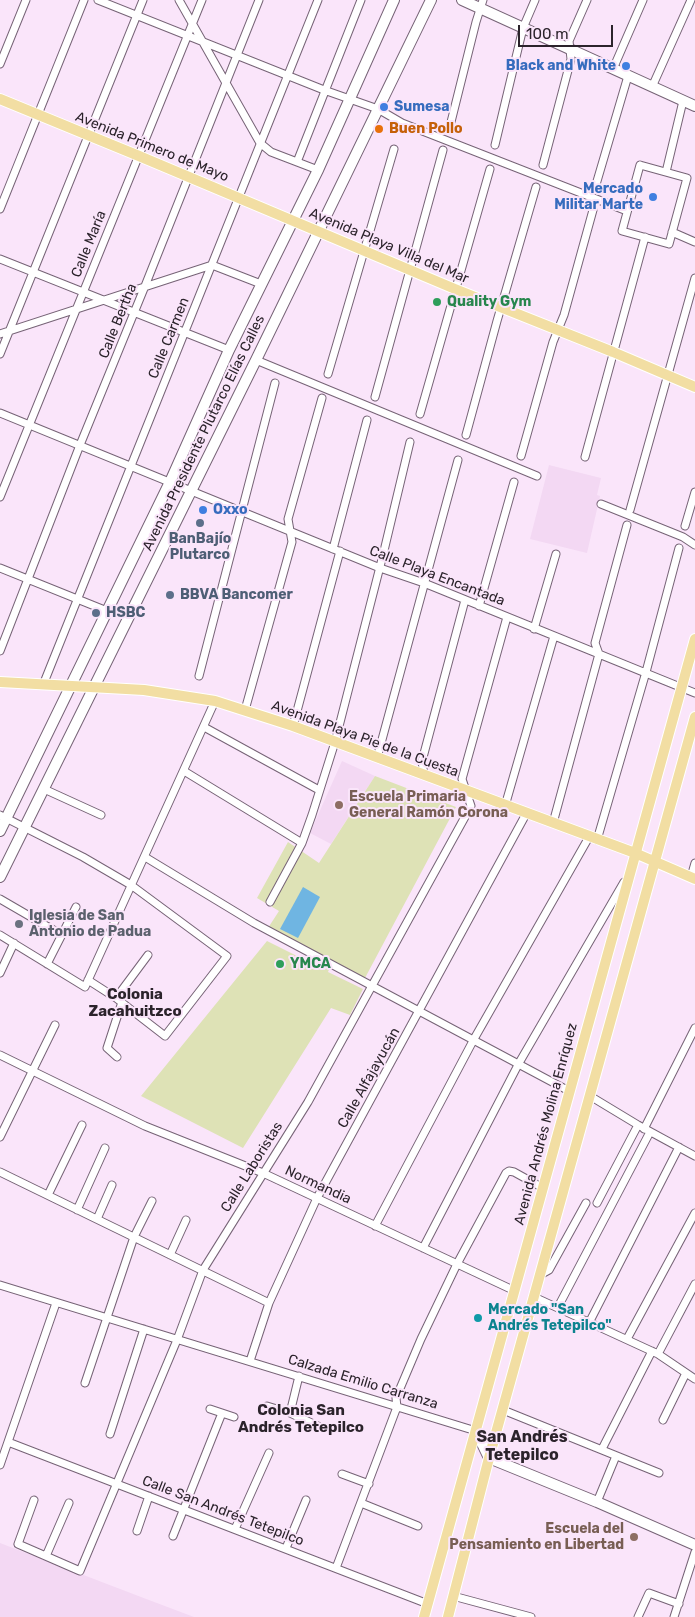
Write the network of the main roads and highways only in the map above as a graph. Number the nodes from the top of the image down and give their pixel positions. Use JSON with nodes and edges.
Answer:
{"nodes":[{"id":1,"x":394,"y":0,"type":"edge"},
{"id":2,"x":431,"y":0,"type":"edge"},
{"id":3,"x":462,"y":0,"type":"edge"},
{"id":4,"x":481,"y":4,"type":"edge"},
{"id":5,"x":0,"y":100,"type":"edge"},
{"id":6,"x":695,"y":106,"type":"edge"},
{"id":7,"x":294,"y":220,"type":"junction"},
{"id":8,"x":318,"y":231,"type":"junction"},
{"id":9,"x":695,"y":387,"type":"edge"},
{"id":10,"x":695,"y":639,"type":"edge"},
{"id":11,"x":0,"y":682,"type":"edge"},
{"id":12,"x":71,"y":687,"type":"junction"},
{"id":13,"x":94,"y":688,"type":"junction"},
{"id":14,"x":695,"y":718,"type":"edge"},
{"id":15,"x":3,"y":817,"type":"edge"},
{"id":16,"x":0,"y":831,"type":"edge"},
{"id":17,"x":635,"y":853,"type":"junction"},
{"id":18,"x":655,"y":861,"type":"junction"},
{"id":19,"x":0,"y":877,"type":"edge"},
{"id":20,"x":693,"y":878,"type":"edge"},
{"id":21,"x":476,"y":1431,"type":"junction"},
{"id":22,"x":489,"y":1458,"type":"junction"},
{"id":23,"x":695,"y":1545,"type":"edge"},
{"id":24,"x":424,"y":1617,"type":"edge"},
{"id":25,"x":448,"y":1617,"type":"edge"}],
"edges":[{"from":1,"to":7,"type":"main road","name":"Avenida Presidente Plutarco Elías Calles"},
{"from":2,"to":8,"type":"main road","name":"Avenida Presidente Plutarco Elías Calles"},
{"from":3,"to":4,"type":"main road"},
{"from":4,"to":6,"type":"main road"},
{"from":5,"to":7,"type":"main road","name":"Avenida Primero de Mayo"},
{"from":7,"to":8,"type":"main road","name":"Avenida Playa Villa del Mar"},
{"from":7,"to":12,"type":"main road","name":"Avenida Presidente Plutarco Elías Calles"},
{"from":8,"to":9,"type":"main road","name":"Avenida Playa Villa del Mar"},
{"from":8,"to":13,"type":"main road","name":"Avenida Presidente Plutarco Elías Calles"},
{"from":10,"to":17,"type":"main road","name":"Avenida Andrés Molina Enríquez"},
{"from":11,"to":12,"type":"main road","name":"Avenida Playa Pie de la Cuesta"},
{"from":12,"to":13,"type":"main road","name":"Avenida Playa Pie de la Cuesta"},
{"from":12,"to":15,"type":"main road","name":"Avenida Presidente Plutarco Elías Calles"},
{"from":13,"to":17,"type":"main road","name":"Avenida Playa Pie de la Cuesta"},
{"from":13,"to":19,"type":"main road","name":"Avenida Presidente Plutarco Elías Calles"},
{"from":14,"to":18,"type":"main road"},
{"from":15,"to":16,"type":"main road","name":"Avenida Presidente Plutarco Elías Calles"},
{"from":17,"to":18,"type":"main road","name":"Avenida Playa Pie de la Cuesta"},
{"from":17,"to":21,"type":"main road","name":"Avenida Andrés Molina Enríquez"},
{"from":18,"to":20,"type":"main road","name":"Avenida Playa Pie de la Cuesta"},
{"from":18,"to":22,"type":"main road"},
{"from":21,"to":22,"type":"main road"},
{"from":21,"to":24,"type":"main road","name":"Avenida Andrés Molina Enríquez"},
{"from":22,"to":23,"type":"main road"},
{"from":22,"to":25,"type":"main road"}]}
